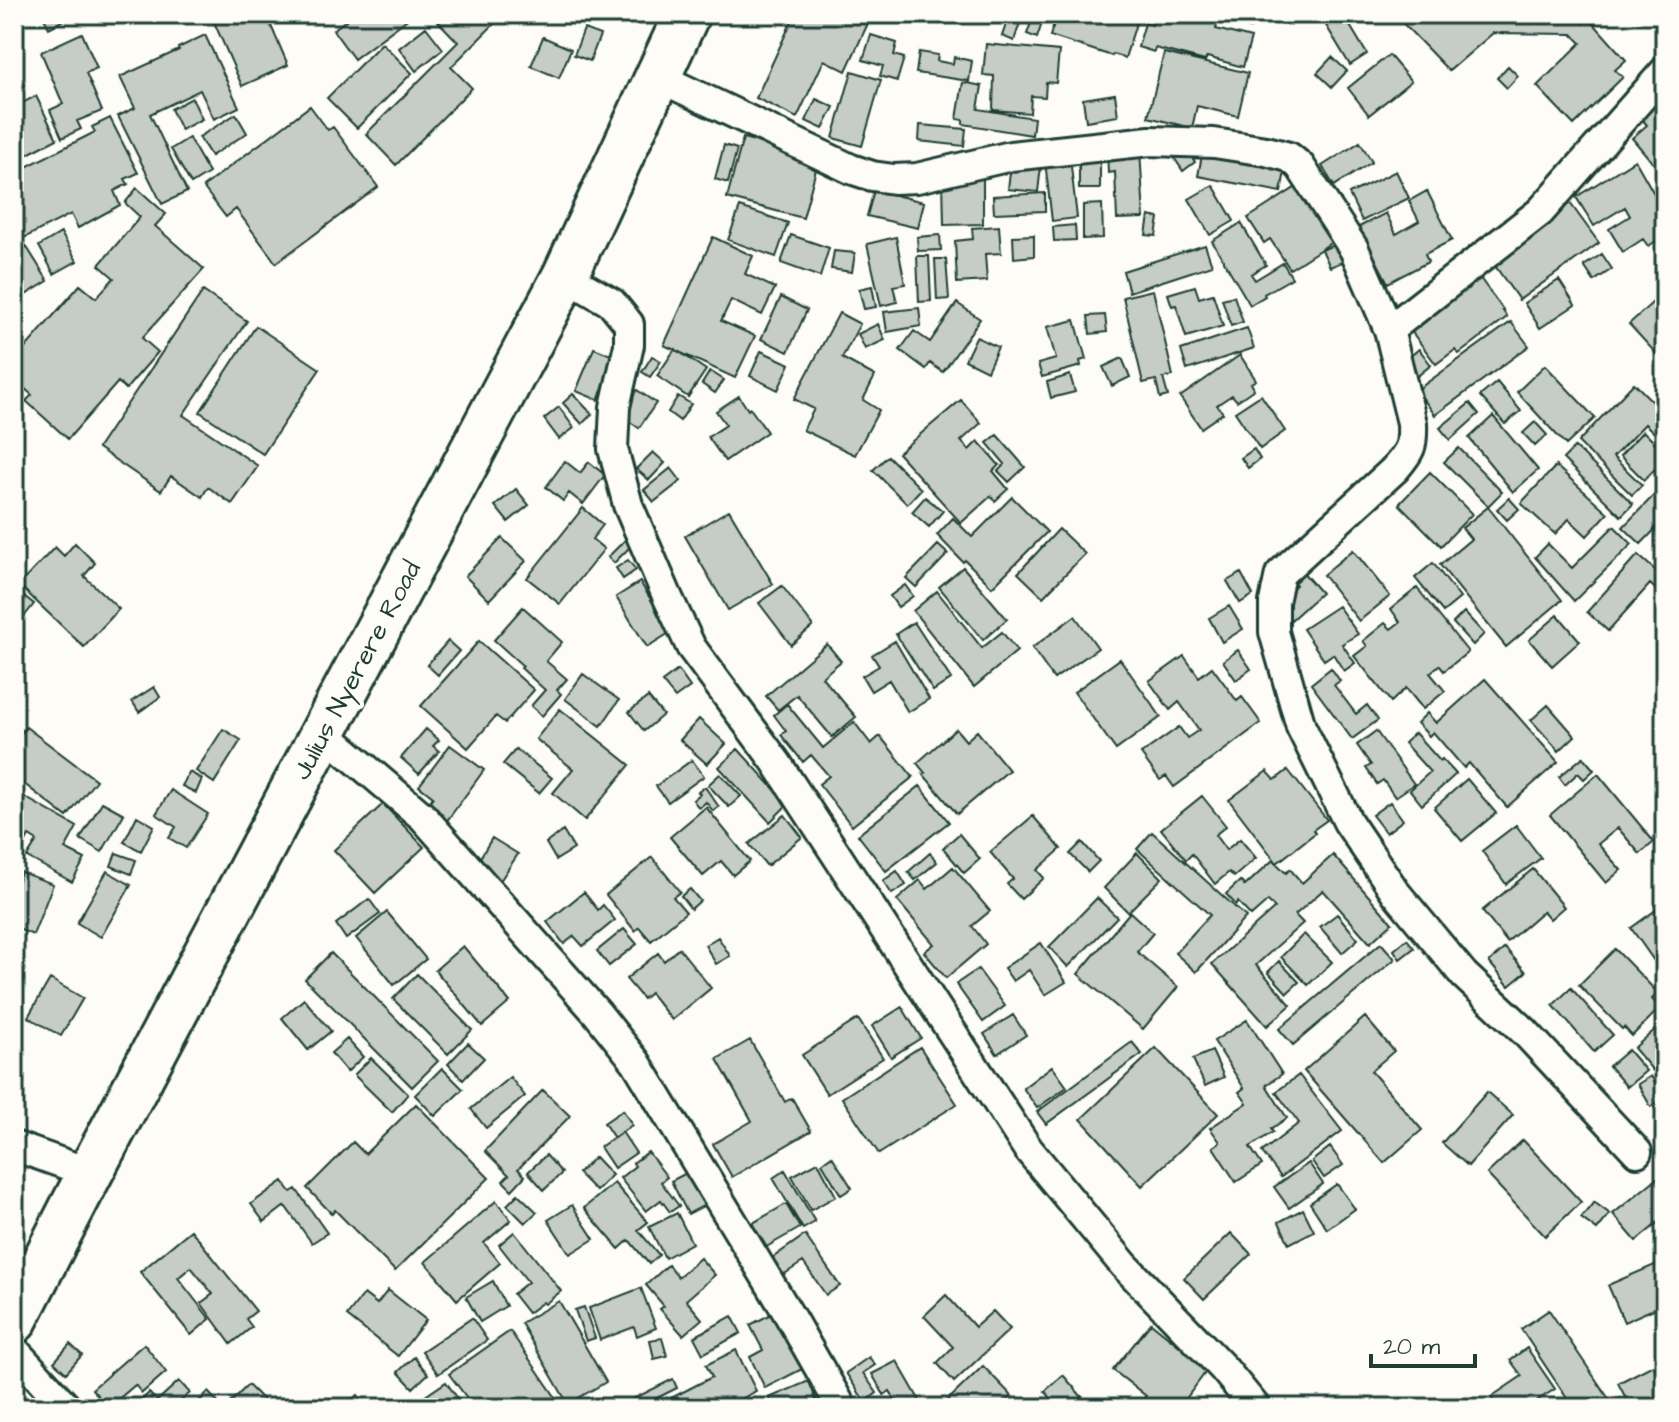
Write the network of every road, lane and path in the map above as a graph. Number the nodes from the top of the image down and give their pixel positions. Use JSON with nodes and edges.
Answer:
{"nodes":[{"id":1,"x":687,"y":14,"type":"edge"},
{"id":2,"x":1665,"y":71,"type":"edge"},
{"id":3,"x":658,"y":77,"type":"junction"},
{"id":4,"x":565,"y":276,"type":"junction"},
{"id":5,"x":1389,"y":330,"type":"junction"},
{"id":6,"x":323,"y":732,"type":"junction"},
{"id":7,"x":14,"y":1146,"type":"edge"},
{"id":8,"x":1637,"y":1152,"type":"dead end"},
{"id":9,"x":90,"y":1173,"type":"junction"},
{"id":10,"x":14,"y":1321,"type":"edge"},
{"id":11,"x":14,"y":1350,"type":"edge"},
{"id":12,"x":67,"y":1408,"type":"edge"},
{"id":13,"x":842,"y":1408,"type":"edge"},
{"id":14,"x":1256,"y":1408,"type":"edge"}],
"edges":[{"from":1,"to":3,"type":"highway","name":"Julius Nyerere Road"},
{"from":2,"to":5,"type":"street"},
{"from":3,"to":4,"type":"highway","name":"Julius Nyerere Road"},
{"from":3,"to":5,"type":"street"},
{"from":4,"to":6,"type":"highway","name":"Julius Nyerere Road"},
{"from":4,"to":14,"type":"street"},
{"from":5,"to":8,"type":"street"},
{"from":6,"to":9,"type":"highway","name":"Julius Nyerere Road"},
{"from":6,"to":13,"type":"street"},
{"from":7,"to":9,"type":"street"},
{"from":9,"to":10,"type":"highway","name":"Julius Nyerere Road"},
{"from":11,"to":12,"type":"street"}]}
